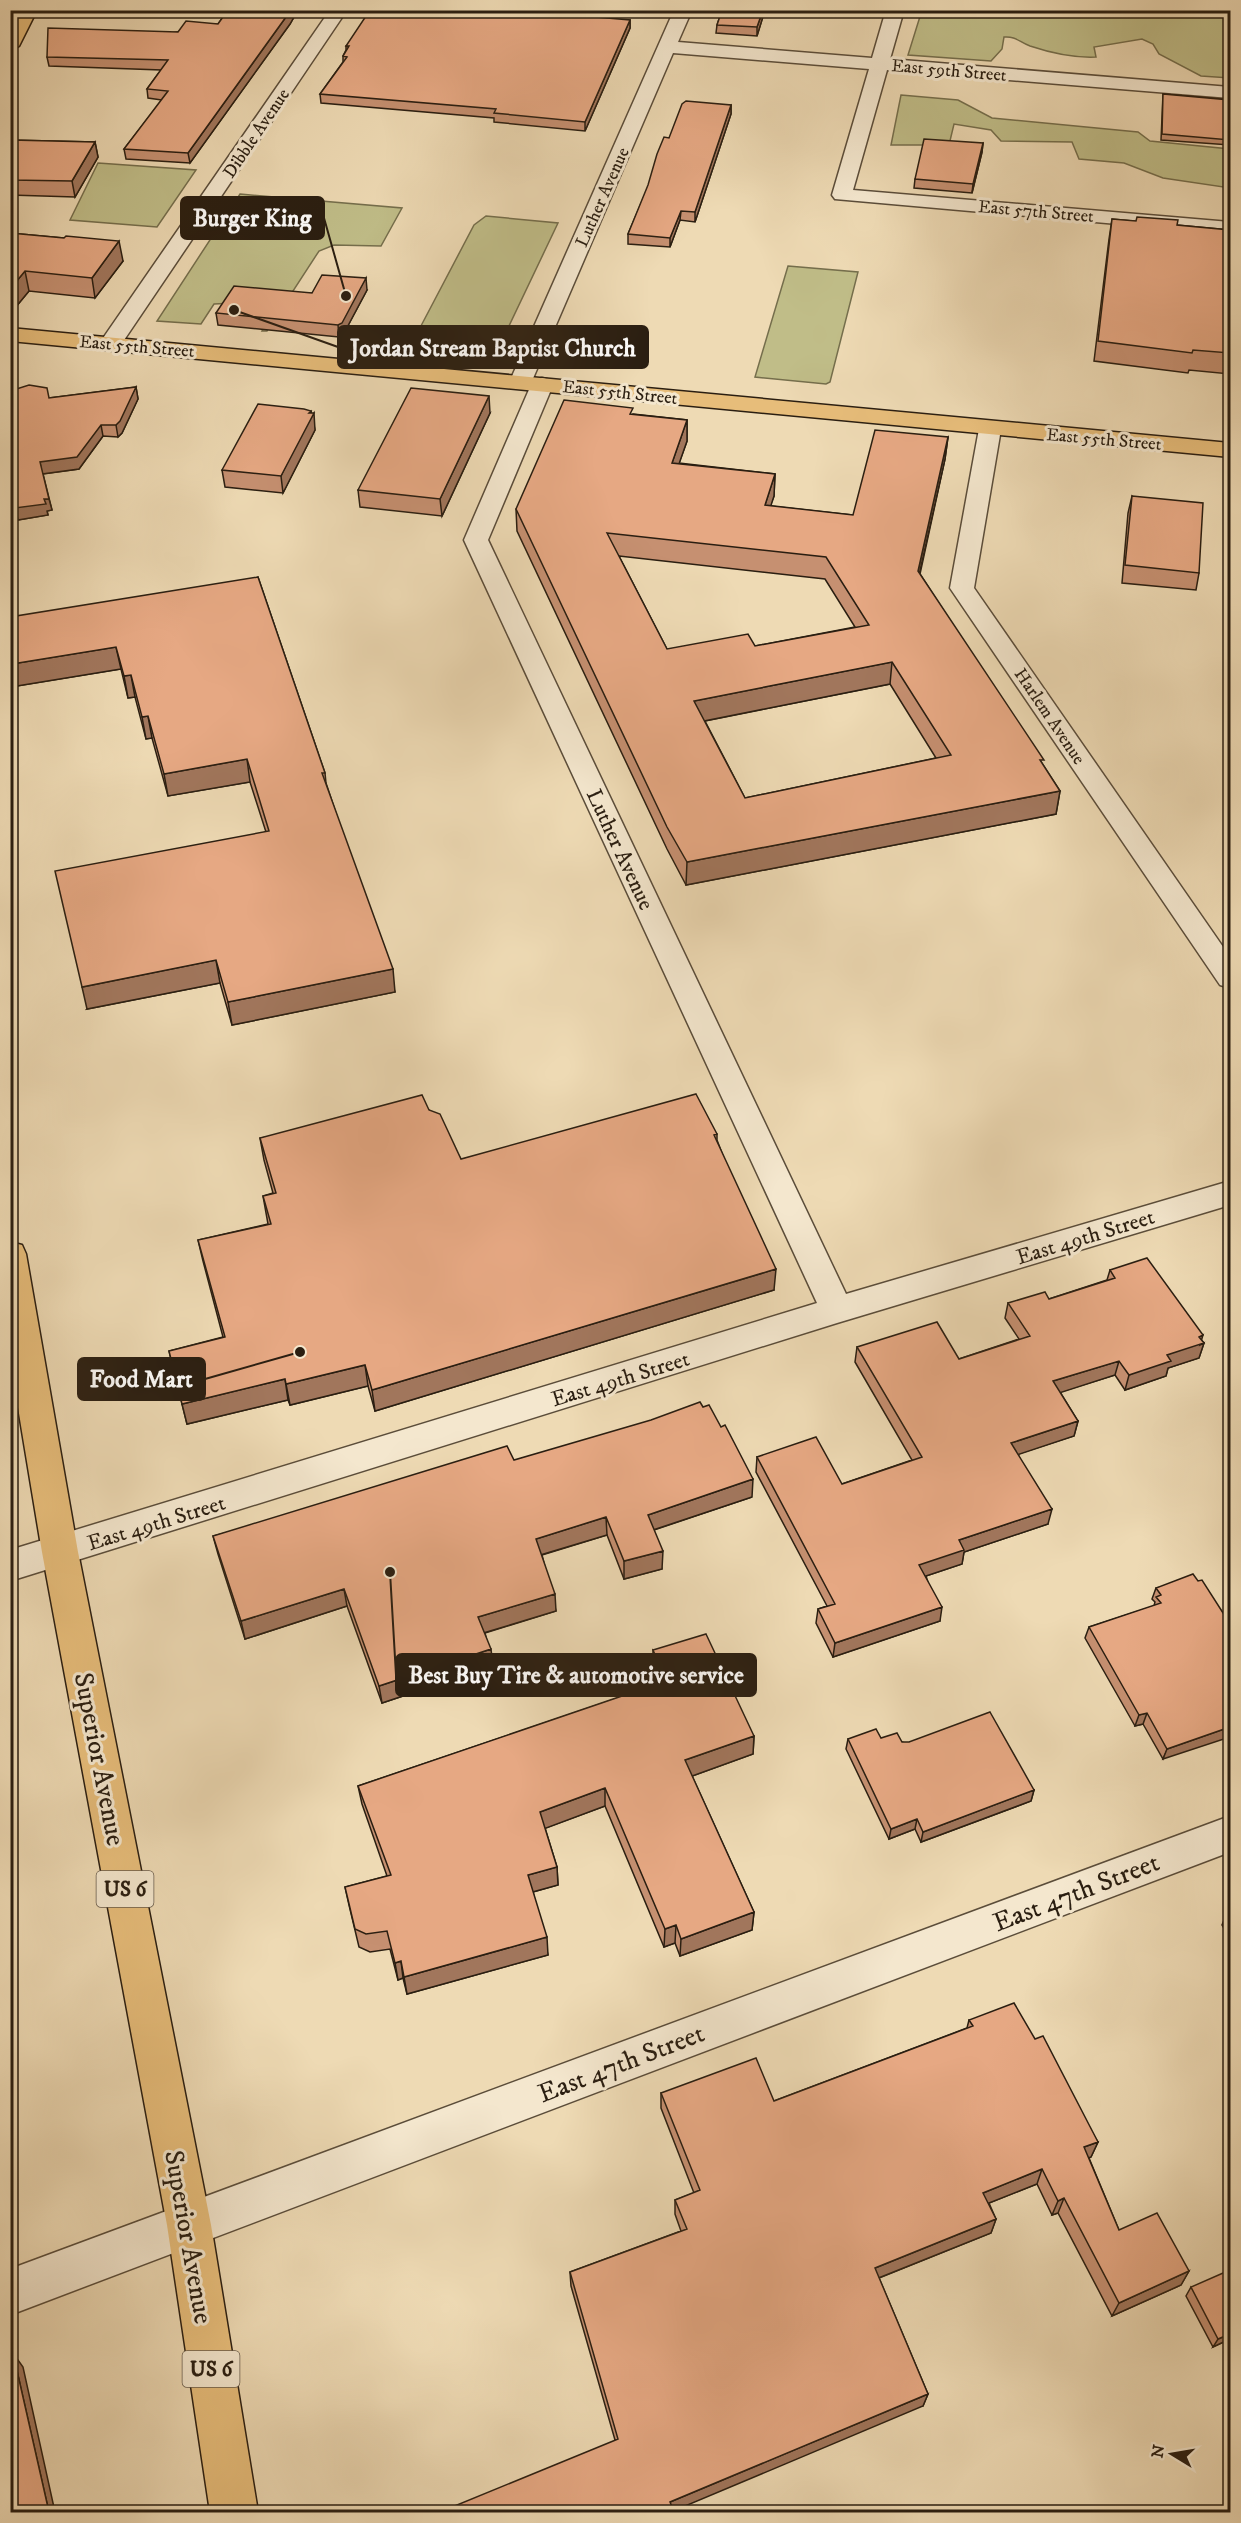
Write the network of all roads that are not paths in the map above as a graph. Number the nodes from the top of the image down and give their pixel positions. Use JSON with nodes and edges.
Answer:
{"nodes":[{"id":1,"x":28,"y":10,"type":"edge"},
{"id":2,"x":339,"y":10,"type":"edge"},
{"id":3,"x":683,"y":10,"type":"edge"},
{"id":4,"x":895,"y":10,"type":"edge"},
{"id":5,"x":10,"y":46,"type":"edge"},
{"id":6,"x":667,"y":47,"type":"junction"},
{"id":7,"x":879,"y":64,"type":"junction"},
{"id":8,"x":1230,"y":93,"type":"edge"},
{"id":9,"x":1230,"y":228,"type":"edge"},
{"id":10,"x":10,"y":334,"type":"edge"},
{"id":11,"x":110,"y":344,"type":"junction"},
{"id":12,"x":531,"y":384,"type":"junction"},
{"id":13,"x":990,"y":429,"type":"junction"},
{"id":14,"x":1230,"y":450,"type":"edge"},
{"id":15,"x":1226,"y":965,"type":"edge"},
{"id":16,"x":1230,"y":1193,"type":"edge"},
{"id":17,"x":10,"y":1254,"type":"edge"},
{"id":18,"x":837,"y":1310,"type":"junction"},
{"id":19,"x":60,"y":1552,"type":"junction"},
{"id":20,"x":10,"y":1566,"type":"edge"},
{"id":21,"x":1230,"y":1834,"type":"edge"},
{"id":22,"x":189,"y":2225,"type":"junction"},
{"id":23,"x":10,"y":2292,"type":"edge"},
{"id":24,"x":234,"y":2512,"type":"edge"}],
"edges":[{"from":1,"to":5,"type":"main road"},
{"from":2,"to":11,"type":"street","name":"Dibble Avenue"},
{"from":3,"to":6,"type":"street","name":"Luther Avenue"},
{"from":4,"to":7,"type":"street"},
{"from":6,"to":7,"type":"street","name":"East 59th Street"},
{"from":6,"to":12,"type":"street","name":"Luther Avenue"},
{"from":7,"to":8,"type":"street","name":"East 59th Street"},
{"from":7,"to":9,"type":"street","name":"East 57th Street"},
{"from":10,"to":11,"type":"main road","name":"East 55th Street"},
{"from":11,"to":12,"type":"main road","name":"East 55th Street"},
{"from":12,"to":13,"type":"main road","name":"East 55th Street"},
{"from":12,"to":18,"type":"street","name":"Luther Avenue"},
{"from":13,"to":14,"type":"main road","name":"East 55th Street"},
{"from":13,"to":15,"type":"street","name":"Harlem Avenue"},
{"from":16,"to":18,"type":"street","name":"East 49th Street"},
{"from":17,"to":19,"type":"main road","name":"Superior Avenue","number":"US 6"},
{"from":18,"to":19,"type":"street","name":"East 49th Street"},
{"from":19,"to":20,"type":"street","name":"East 49th Street"},
{"from":19,"to":22,"type":"main road","name":"Superior Avenue","number":"US 6"},
{"from":21,"to":22,"type":"street","name":"East 47th Street"},
{"from":22,"to":23,"type":"street","name":"East 47th Street"},
{"from":22,"to":24,"type":"main road","name":"Superior Avenue","number":"US 6"}]}
